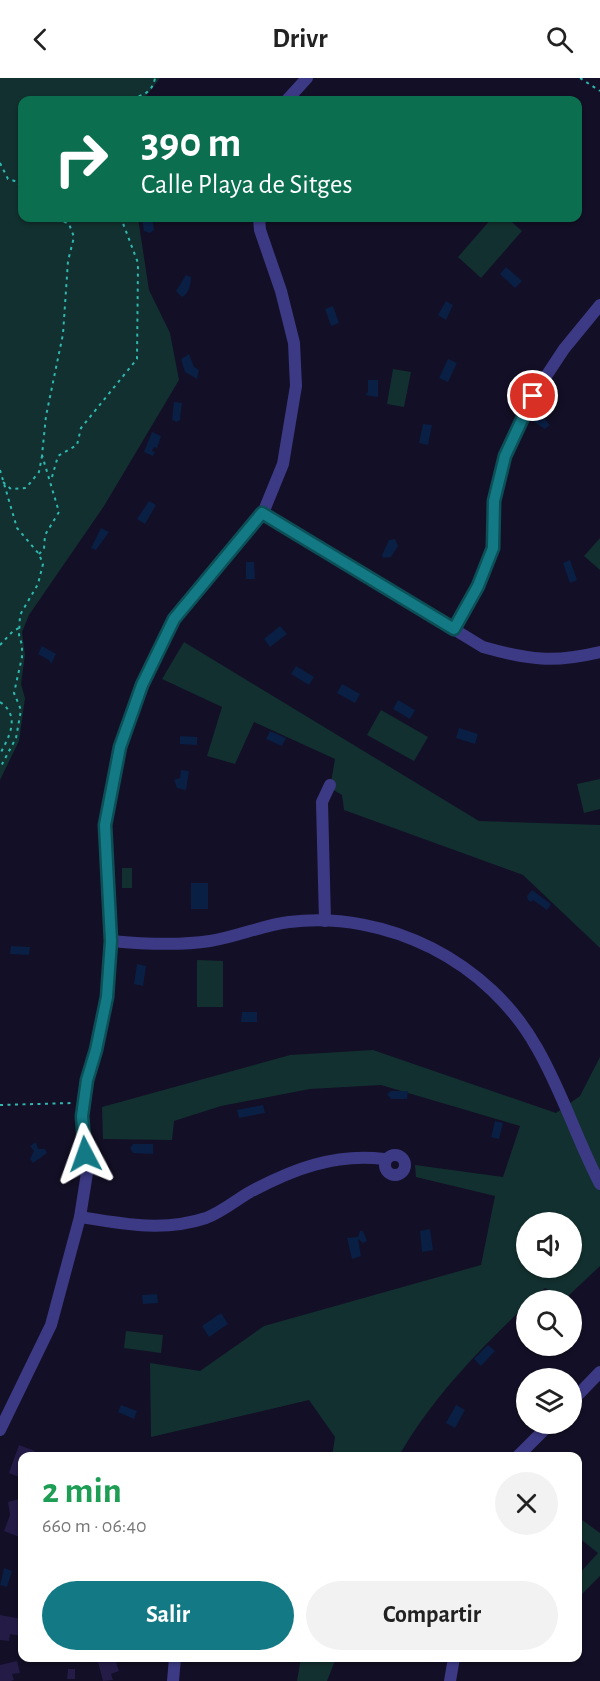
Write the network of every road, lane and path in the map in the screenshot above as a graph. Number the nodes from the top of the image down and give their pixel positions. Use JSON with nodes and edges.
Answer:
{"nodes":[{"id":1,"x":155,"y":78,"type":"edge"},
{"id":2,"x":307,"y":78,"type":"edge"},
{"id":3,"x":580,"y":78,"type":"edge"},
{"id":4,"x":600,"y":91,"type":"edge"},
{"id":5,"x":139,"y":96,"type":"edge"},
{"id":6,"x":291,"y":96,"type":"edge"},
{"id":7,"x":0,"y":163,"type":"edge"},
{"id":8,"x":18,"y":182,"type":"edge"},
{"id":9,"x":65,"y":222,"type":"edge"},
{"id":10,"x":123,"y":222,"type":"edge"},
{"id":11,"x":259,"y":222,"type":"edge"},
{"id":12,"x":600,"y":305,"type":"edge"},
{"id":13,"x":42,"y":455,"type":"junction"},
{"id":14,"x":0,"y":470,"type":"edge"},
{"id":15,"x":52,"y":480,"type":"junction"},
{"id":16,"x":3,"y":482,"type":"junction"},
{"id":17,"x":262,"y":513,"type":"junction"},
{"id":18,"x":39,"y":554,"type":"junction"},
{"id":19,"x":19,"y":628,"type":"junction"},
{"id":20,"x":454,"y":629,"type":"junction"},
{"id":21,"x":0,"y":645,"type":"edge"},
{"id":22,"x":600,"y":652,"type":"edge"},
{"id":23,"x":1,"y":702,"type":"edge"},
{"id":24,"x":0,"y":754,"type":"edge"},
{"id":25,"x":0,"y":768,"type":"edge"},
{"id":26,"x":330,"y":785,"type":"dead end"},
{"id":27,"x":325,"y":921,"type":"junction"},
{"id":28,"x":111,"y":941,"type":"junction"},
{"id":29,"x":84,"y":1103,"type":"junction"},
{"id":30,"x":0,"y":1105,"type":"edge"},
{"id":31,"x":384,"y":1159,"type":"dead end"},
{"id":32,"x":600,"y":1184,"type":"edge"},
{"id":33,"x":80,"y":1217,"type":"junction"},
{"id":34,"x":600,"y":1373,"type":"edge"},
{"id":35,"x":582,"y":1391,"type":"edge"},
{"id":36,"x":0,"y":1430,"type":"edge"},
{"id":37,"x":540,"y":1434,"type":"edge"},
{"id":38,"x":522,"y":1452,"type":"edge"},
{"id":39,"x":175,"y":1662,"type":"edge"},
{"id":40,"x":453,"y":1662,"type":"edge"},
{"id":41,"x":173,"y":1681,"type":"edge"},
{"id":42,"x":450,"y":1681,"type":"edge"}],
"edges":[{"from":1,"to":5,"type":"path"},
{"from":2,"to":6,"type":"street"},
{"from":3,"to":4,"type":"path"},
{"from":7,"to":8,"type":"path"},
{"from":9,"to":13,"type":"path"},
{"from":10,"to":15,"type":"path"},
{"from":11,"to":17,"type":"street"},
{"from":12,"to":20,"type":"street"},
{"from":13,"to":15,"type":"path"},
{"from":13,"to":16,"type":"path"},
{"from":14,"to":16,"type":"path"},
{"from":15,"to":18,"type":"path"},
{"from":16,"to":18,"type":"path"},
{"from":17,"to":20,"type":"street"},
{"from":17,"to":28,"type":"street"},
{"from":18,"to":19,"type":"path"},
{"from":19,"to":21,"type":"path"},
{"from":19,"to":25,"type":"path"},
{"from":20,"to":22,"type":"street"},
{"from":23,"to":24,"type":"path"},
{"from":26,"to":27,"type":"street"},
{"from":27,"to":28,"type":"street"},
{"from":27,"to":32,"type":"street"},
{"from":28,"to":29,"type":"street"},
{"from":29,"to":30,"type":"path"},
{"from":29,"to":33,"type":"street"},
{"from":31,"to":33,"type":"street"},
{"from":33,"to":36,"type":"street"},
{"from":34,"to":35,"type":"street"},
{"from":37,"to":38,"type":"street"},
{"from":39,"to":41,"type":"street"},
{"from":40,"to":42,"type":"street"}]}
